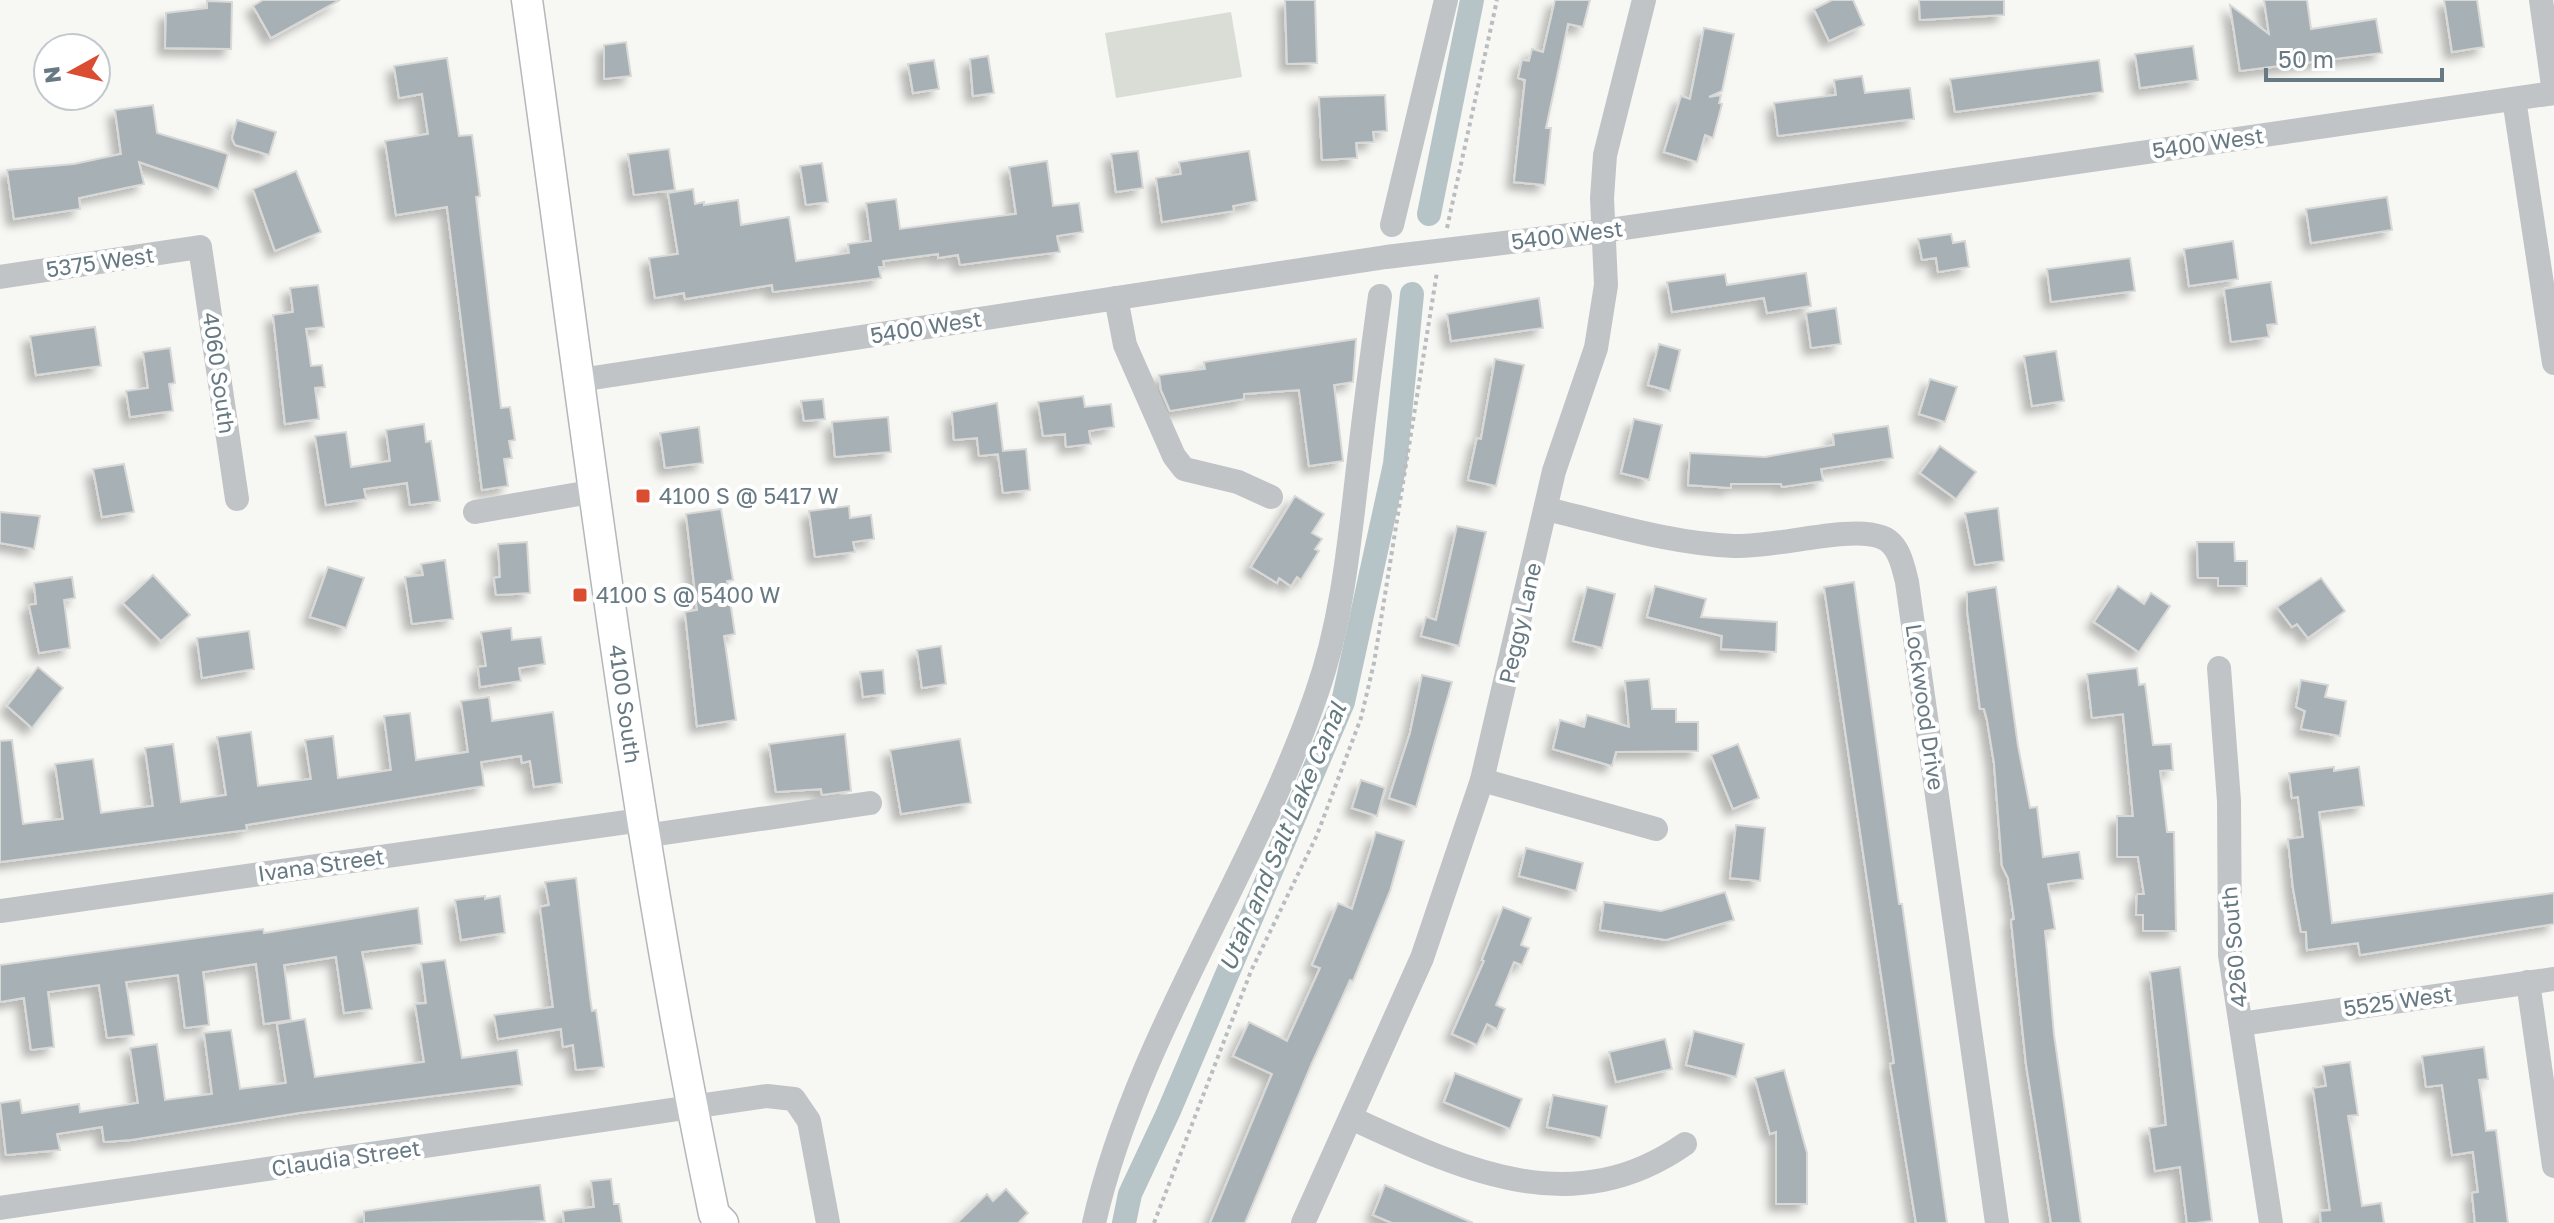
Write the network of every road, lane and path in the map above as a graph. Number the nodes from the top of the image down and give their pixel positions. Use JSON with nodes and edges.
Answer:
{"nodes":[{"id":1,"x":527,"y":0,"type":"edge"},
{"id":2,"x":1446,"y":0,"type":"edge"},
{"id":3,"x":1497,"y":0,"type":"edge"},
{"id":4,"x":1644,"y":0,"type":"edge"},
{"id":5,"x":2541,"y":0,"type":"edge"},
{"id":6,"x":2554,"y":93,"type":"edge"},
{"id":7,"x":2514,"y":99,"type":"junction"},
{"id":8,"x":1392,"y":225,"type":"dead end"},
{"id":9,"x":1447,"y":228,"type":"dead end"},
{"id":10,"x":1603,"y":231,"type":"junction"},
{"id":11,"x":200,"y":247,"type":"joint"},
{"id":12,"x":0,"y":277,"type":"edge"},
{"id":13,"x":1435,"y":282,"type":"dead end"},
{"id":14,"x":1380,"y":296,"type":"dead end"},
{"id":15,"x":1116,"y":298,"type":"junction"},
{"id":16,"x":2554,"y":363,"type":"edge"},
{"id":17,"x":580,"y":380,"type":"junction"},
{"id":18,"x":596,"y":491,"type":"junction"},
{"id":19,"x":1271,"y":497,"type":"dead end"},
{"id":20,"x":237,"y":499,"type":"dead end"},
{"id":21,"x":1546,"y":509,"type":"junction"},
{"id":22,"x":475,"y":512,"type":"dead end"},
{"id":23,"x":2219,"y":668,"type":"dead end"},
{"id":24,"x":1482,"y":780,"type":"junction"},
{"id":25,"x":870,"y":803,"type":"dead end"},
{"id":26,"x":643,"y":828,"type":"junction"},
{"id":27,"x":1656,"y":829,"type":"dead end"},
{"id":28,"x":0,"y":911,"type":"edge"},
{"id":29,"x":2554,"y":979,"type":"edge"},
{"id":30,"x":2528,"y":982,"type":"junction"},
{"id":31,"x":2241,"y":1024,"type":"junction"},
{"id":32,"x":692,"y":1108,"type":"junction"},
{"id":33,"x":1351,"y":1118,"type":"junction"},
{"id":34,"x":1685,"y":1144,"type":"dead end"},
{"id":35,"x":2554,"y":1166,"type":"edge"},
{"id":36,"x":0,"y":1208,"type":"edge"},
{"id":37,"x":716,"y":1220,"type":"edge"},
{"id":38,"x":828,"y":1223,"type":"edge"},
{"id":39,"x":1094,"y":1223,"type":"edge"},
{"id":40,"x":1154,"y":1223,"type":"edge"},
{"id":41,"x":1303,"y":1223,"type":"edge"},
{"id":42,"x":1997,"y":1223,"type":"edge"},
{"id":43,"x":2271,"y":1223,"type":"edge"}],
"edges":[{"from":1,"to":17,"type":"main road","name":"4100 South"},
{"from":2,"to":8,"type":"street"},
{"from":3,"to":9,"type":"path"},
{"from":4,"to":10,"type":"street","name":"Peggy Lane"},
{"from":5,"to":6,"type":"street"},
{"from":6,"to":7,"type":"street","name":"5400 West"},
{"from":7,"to":10,"type":"street","name":"5400 West"},
{"from":7,"to":16,"type":"street"},
{"from":10,"to":15,"type":"street","name":"5400 West"},
{"from":10,"to":21,"type":"street","name":"Peggy Lane"},
{"from":11,"to":12,"type":"street","name":"5375 West"},
{"from":11,"to":20,"type":"street","name":"4060 South"},
{"from":13,"to":40,"type":"path"},
{"from":14,"to":39,"type":"street"},
{"from":15,"to":17,"type":"street","name":"5400 West"},
{"from":15,"to":19,"type":"street"},
{"from":17,"to":18,"type":"main road","name":"4100 South"},
{"from":18,"to":22,"type":"street"},
{"from":18,"to":26,"type":"main road","name":"4100 South"},
{"from":21,"to":24,"type":"street","name":"Peggy Lane"},
{"from":21,"to":42,"type":"street","name":"Lockwood Drive"},
{"from":23,"to":31,"type":"street","name":"4260 South"},
{"from":24,"to":27,"type":"street"},
{"from":24,"to":33,"type":"street","name":"Peggy Lane"},
{"from":25,"to":26,"type":"street","name":"Ivana Street"},
{"from":26,"to":28,"type":"street","name":"Ivana Street"},
{"from":26,"to":32,"type":"main road","name":"4100 South"},
{"from":29,"to":30,"type":"street","name":"5525 West"},
{"from":30,"to":31,"type":"street","name":"5525 West"},
{"from":30,"to":35,"type":"street"},
{"from":31,"to":43,"type":"street","name":"4260 South"},
{"from":32,"to":36,"type":"street","name":"Claudia Street"},
{"from":32,"to":37,"type":"main road","name":"4100 South"},
{"from":32,"to":38,"type":"street","name":"Claudia Street"},
{"from":33,"to":34,"type":"street"},
{"from":33,"to":41,"type":"street","name":"Peggy Lane"}]}
